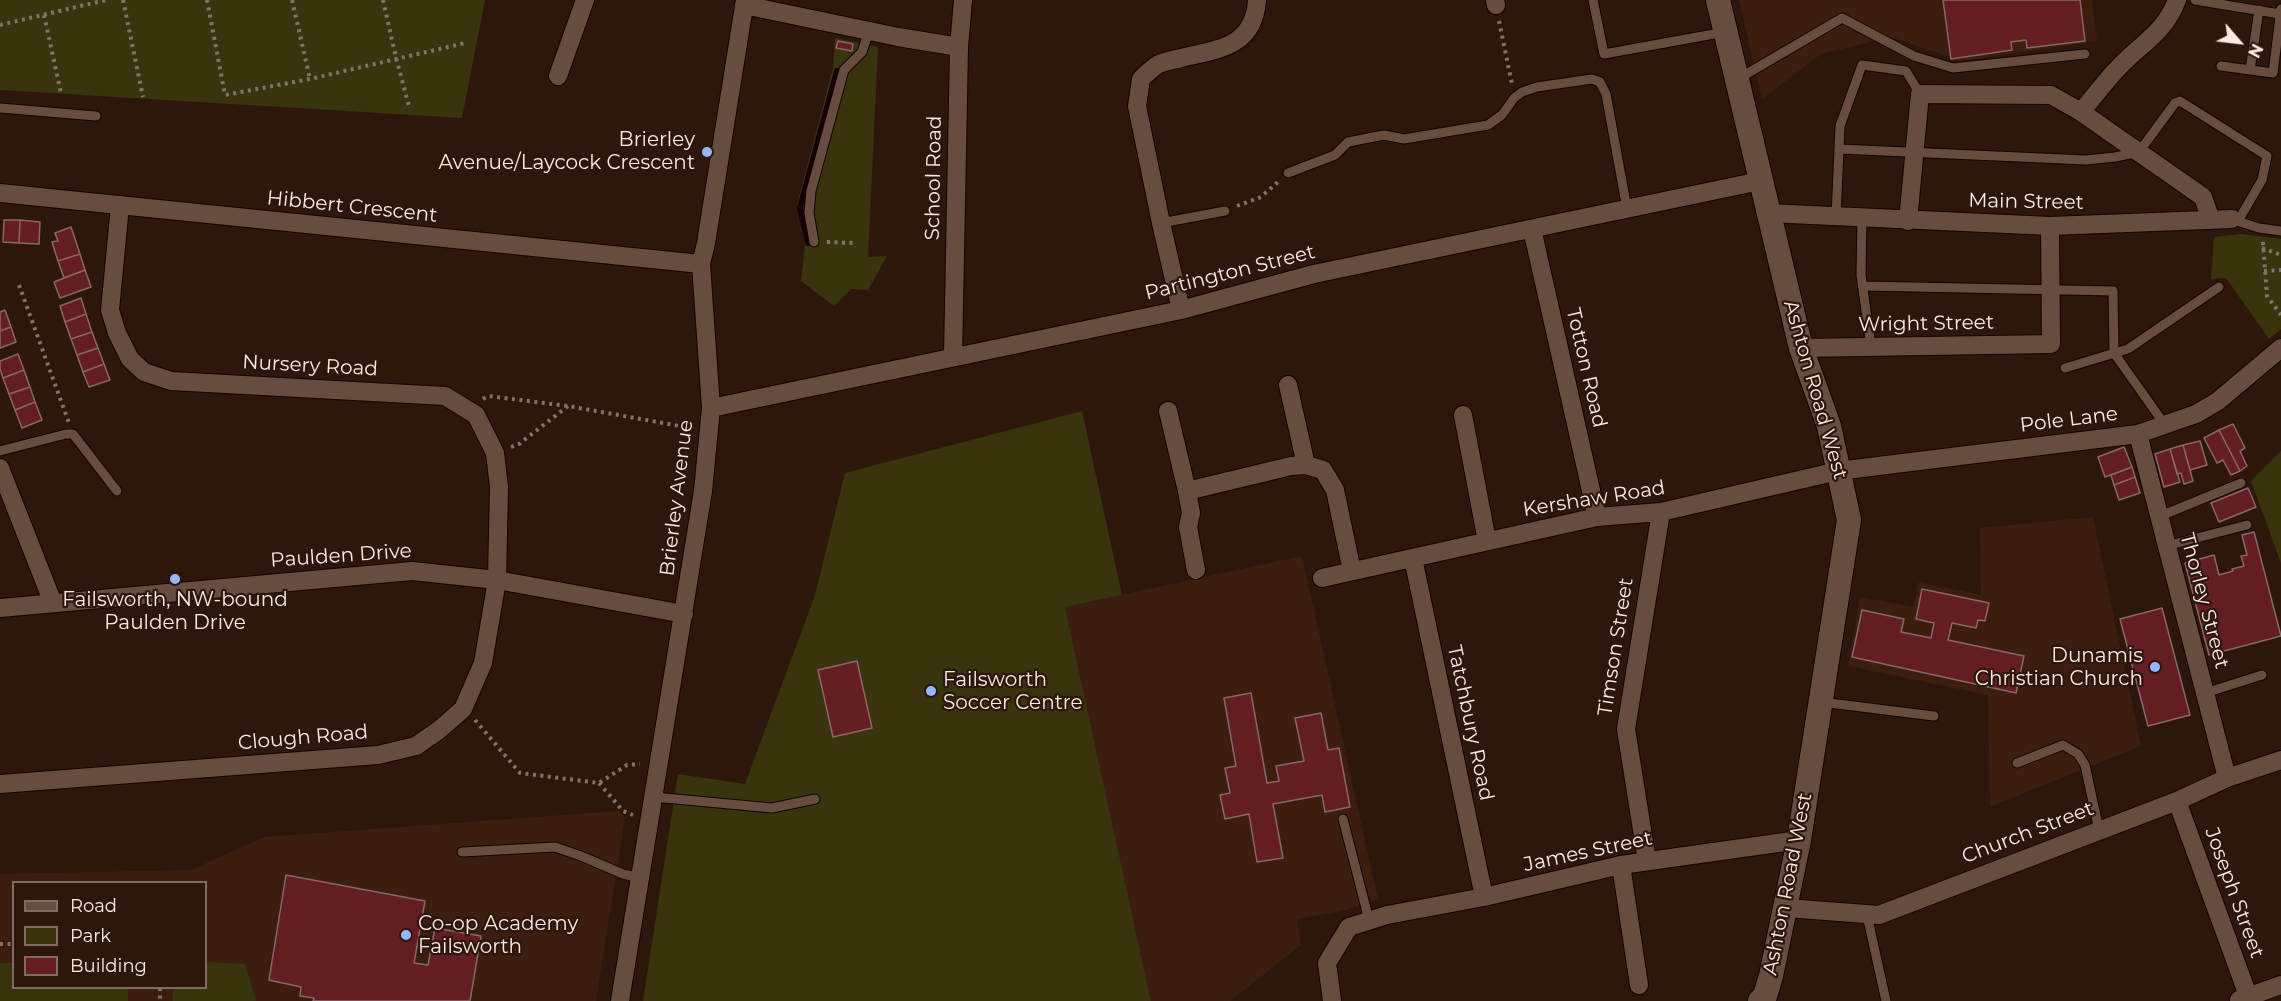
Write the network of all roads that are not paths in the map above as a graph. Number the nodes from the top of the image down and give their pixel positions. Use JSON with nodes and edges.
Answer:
{"nodes":[{"id":1,"x":585,"y":0,"type":"edge"},
{"id":2,"x":963,"y":0,"type":"edge"},
{"id":3,"x":1257,"y":0,"type":"edge"},
{"id":4,"x":1593,"y":0,"type":"edge"},
{"id":5,"x":1718,"y":0,"type":"edge"},
{"id":6,"x":2177,"y":0,"type":"edge"},
{"id":7,"x":2195,"y":0,"type":"edge"},
{"id":8,"x":745,"y":2,"type":"edge"},
{"id":9,"x":2281,"y":9,"type":"edge"},
{"id":10,"x":2259,"y":10,"type":"junction"},
{"id":11,"x":2280,"y":14,"type":"edge"},
{"id":12,"x":869,"y":31,"type":"junction"},
{"id":13,"x":1725,"y":32,"type":"junction"},
{"id":14,"x":959,"y":47,"type":"junction"},
{"id":15,"x":2085,"y":54,"type":"dead end"},
{"id":16,"x":2222,"y":66,"type":"dead end"},
{"id":17,"x":2250,"y":70,"type":"junction"},
{"id":18,"x":558,"y":76,"type":"dead end"},
{"id":19,"x":1736,"y":80,"type":"junction"},
{"id":20,"x":1920,"y":94,"type":"junction"},
{"id":21,"x":0,"y":108,"type":"edge"},
{"id":22,"x":2081,"y":112,"type":"junction"},
{"id":23,"x":96,"y":116,"type":"dead end"},
{"id":24,"x":1839,"y":149,"type":"junction"},
{"id":25,"x":1913,"y":152,"type":"junction"},
{"id":26,"x":2139,"y":152,"type":"junction"},
{"id":27,"x":1288,"y":173,"type":"road end"},
{"id":28,"x":1761,"y":181,"type":"junction"},
{"id":29,"x":0,"y":193,"type":"edge"},
{"id":30,"x":120,"y":206,"type":"junction"},
{"id":31,"x":1627,"y":209,"type":"junction"},
{"id":32,"x":1225,"y":211,"type":"road end"},
{"id":33,"x":1768,"y":213,"type":"junction"},
{"id":34,"x":1836,"y":217,"type":"junction"},
{"id":35,"x":1862,"y":218,"type":"junction"},
{"id":36,"x":2211,"y":220,"type":"junction"},
{"id":37,"x":2235,"y":220,"type":"junction"},
{"id":38,"x":1908,"y":221,"type":"junction"},
{"id":39,"x":1161,"y":224,"type":"junction"},
{"id":40,"x":2050,"y":226,"type":"junction"},
{"id":41,"x":1532,"y":229,"type":"junction"},
{"id":42,"x":2281,"y":231,"type":"edge"},
{"id":43,"x":814,"y":242,"type":"road end"},
{"id":44,"x":700,"y":264,"type":"junction"},
{"id":45,"x":1863,"y":286,"type":"junction"},
{"id":46,"x":2219,"y":287,"type":"dead end"},
{"id":47,"x":2051,"y":290,"type":"junction"},
{"id":48,"x":1181,"y":310,"type":"junction"},
{"id":49,"x":1871,"y":347,"type":"junction"},
{"id":50,"x":1801,"y":348,"type":"junction"},
{"id":51,"x":2281,"y":348,"type":"edge"},
{"id":52,"x":2114,"y":353,"type":"junction"},
{"id":53,"x":953,"y":357,"type":"junction"},
{"id":54,"x":2065,"y":368,"type":"dead end"},
{"id":55,"x":1288,"y":385,"type":"dead end"},
{"id":56,"x":711,"y":408,"type":"junction"},
{"id":57,"x":1168,"y":411,"type":"dead end"},
{"id":58,"x":1463,"y":415,"type":"dead end"},
{"id":59,"x":2165,"y":425,"type":"junction"},
{"id":60,"x":2138,"y":434,"type":"junction"},
{"id":61,"x":0,"y":451,"type":"edge"},
{"id":62,"x":1306,"y":465,"type":"junction"},
{"id":63,"x":0,"y":468,"type":"edge"},
{"id":64,"x":1839,"y":471,"type":"junction"},
{"id":65,"x":2241,"y":483,"type":"dead end"},
{"id":66,"x":1187,"y":490,"type":"junction"},
{"id":67,"x":117,"y":491,"type":"dead end"},
{"id":68,"x":1661,"y":512,"type":"junction"},
{"id":69,"x":1597,"y":517,"type":"junction"},
{"id":70,"x":2158,"y":517,"type":"junction"},
{"id":71,"x":2247,"y":525,"type":"dead end"},
{"id":72,"x":1486,"y":541,"type":"junction"},
{"id":73,"x":2166,"y":546,"type":"junction"},
{"id":74,"x":1413,"y":558,"type":"junction"},
{"id":75,"x":1196,"y":570,"type":"dead end"},
{"id":76,"x":1352,"y":571,"type":"junction"},
{"id":77,"x":1322,"y":578,"type":"dead end"},
{"id":78,"x":497,"y":580,"type":"junction"},
{"id":79,"x":53,"y":603,"type":"junction"},
{"id":80,"x":0,"y":608,"type":"edge"},
{"id":81,"x":684,"y":614,"type":"junction"},
{"id":82,"x":2262,"y":675,"type":"dead end"},
{"id":83,"x":2205,"y":693,"type":"junction"},
{"id":84,"x":1821,"y":702,"type":"junction"},
{"id":85,"x":1934,"y":716,"type":"dead end"},
{"id":86,"x":2281,"y":760,"type":"edge"},
{"id":87,"x":2017,"y":763,"type":"dead end"},
{"id":88,"x":2227,"y":778,"type":"junction"},
{"id":89,"x":0,"y":784,"type":"edge"},
{"id":90,"x":654,"y":797,"type":"junction"},
{"id":91,"x":815,"y":799,"type":"dead end"},
{"id":92,"x":2177,"y":801,"type":"junction"},
{"id":93,"x":1343,"y":819,"type":"dead end"},
{"id":94,"x":2099,"y":830,"type":"junction"},
{"id":95,"x":1799,"y":840,"type":"junction"},
{"id":96,"x":462,"y":852,"type":"dead end"},
{"id":97,"x":1647,"y":861,"type":"junction"},
{"id":98,"x":1621,"y":865,"type":"junction"},
{"id":99,"x":640,"y":878,"type":"junction"},
{"id":100,"x":1484,"y":897,"type":"junction"},
{"id":101,"x":1786,"y":908,"type":"junction"},
{"id":102,"x":1867,"y":915,"type":"junction"},
{"id":103,"x":1369,"y":920,"type":"junction"},
{"id":104,"x":1639,"y":985,"type":"dead end"},
{"id":105,"x":2281,"y":985,"type":"edge"},
{"id":106,"x":1765,"y":999,"type":"edge"},
{"id":107,"x":2245,"y":1000,"type":"edge"},
{"id":108,"x":620,"y":1001,"type":"edge"},
{"id":109,"x":1332,"y":1001,"type":"edge"},
{"id":110,"x":1886,"y":1001,"type":"edge"}],
"edges":[{"from":1,"to":18,"type":"street"},
{"from":2,"to":14,"type":"street","name":"School Road"},
{"from":3,"to":39,"type":"street"},
{"from":4,"to":13,"type":"lane"},
{"from":5,"to":13,"type":"street","name":"Ashton Road West"},
{"from":6,"to":22,"type":"street"},
{"from":7,"to":10,"type":"lane"},
{"from":8,"to":12,"type":"street"},
{"from":8,"to":44,"type":"street","name":"Brierley Avenue"},
{"from":9,"to":11,"type":"lane"},
{"from":10,"to":11,"type":"lane"},
{"from":10,"to":17,"type":"lane"},
{"from":11,"to":17,"type":"lane"},
{"from":12,"to":14,"type":"street"},
{"from":12,"to":43,"type":"lane"},
{"from":13,"to":19,"type":"street","name":"Ashton Road West"},
{"from":14,"to":53,"type":"street","name":"School Road"},
{"from":15,"to":19,"type":"lane"},
{"from":16,"to":17,"type":"lane"},
{"from":19,"to":28,"type":"street","name":"Ashton Road West"},
{"from":20,"to":22,"type":"street"},
{"from":20,"to":24,"type":"lane"},
{"from":20,"to":25,"type":"street"},
{"from":21,"to":23,"type":"lane"},
{"from":22,"to":26,"type":"street"},
{"from":24,"to":25,"type":"lane"},
{"from":24,"to":34,"type":"lane"},
{"from":25,"to":26,"type":"lane"},
{"from":25,"to":38,"type":"street"},
{"from":26,"to":36,"type":"street"},
{"from":26,"to":37,"type":"lane"},
{"from":27,"to":31,"type":"lane"},
{"from":28,"to":31,"type":"street","name":"Partington Street"},
{"from":28,"to":33,"type":"street","name":"Ashton Road West"},
{"from":29,"to":30,"type":"street","name":"Hibbert Crescent"},
{"from":30,"to":44,"type":"street","name":"Hibbert Crescent"},
{"from":30,"to":78,"type":"street","name":"Nursery Road"},
{"from":31,"to":41,"type":"street","name":"Partington Street"},
{"from":32,"to":39,"type":"lane"},
{"from":33,"to":34,"type":"street","name":"Main Street"},
{"from":33,"to":50,"type":"street","name":"Ashton Road West"},
{"from":34,"to":35,"type":"street","name":"Main Street"},
{"from":35,"to":38,"type":"street","name":"Main Street"},
{"from":35,"to":45,"type":"lane"},
{"from":36,"to":37,"type":"street","name":"Main Street"},
{"from":36,"to":40,"type":"street","name":"Main Street"},
{"from":37,"to":42,"type":"lane","name":"Main Street"},
{"from":38,"to":40,"type":"street","name":"Main Street"},
{"from":39,"to":48,"type":"street"},
{"from":40,"to":47,"type":"street"},
{"from":41,"to":48,"type":"street","name":"Partington Street"},
{"from":41,"to":69,"type":"street","name":"Totton Road"},
{"from":44,"to":56,"type":"street","name":"Brierley Avenue"},
{"from":45,"to":47,"type":"lane"},
{"from":45,"to":49,"type":"lane"},
{"from":46,"to":52,"type":"lane"},
{"from":47,"to":49,"type":"street","name":"Wright Street"},
{"from":47,"to":52,"type":"lane"},
{"from":48,"to":53,"type":"street","name":"Partington Street"},
{"from":49,"to":50,"type":"street","name":"Wright Street"},
{"from":50,"to":64,"type":"street","name":"Ashton Road West"},
{"from":51,"to":59,"type":"street","name":"Pole Lane"},
{"from":52,"to":54,"type":"lane"},
{"from":52,"to":59,"type":"lane"},
{"from":53,"to":56,"type":"street","name":"Partington Street"},
{"from":55,"to":62,"type":"street"},
{"from":56,"to":81,"type":"street","name":"Brierley Avenue"},
{"from":57,"to":66,"type":"street"},
{"from":58,"to":72,"type":"street"},
{"from":59,"to":60,"type":"street","name":"Pole Lane"},
{"from":60,"to":64,"type":"street","name":"Pole Lane"},
{"from":60,"to":70,"type":"street","name":"Thorley Street"},
{"from":61,"to":67,"type":"lane"},
{"from":62,"to":66,"type":"street"},
{"from":62,"to":76,"type":"street"},
{"from":63,"to":79,"type":"street"},
{"from":64,"to":68,"type":"street","name":"Kershaw Road"},
{"from":64,"to":84,"type":"street","name":"Ashton Road West"},
{"from":65,"to":70,"type":"lane"},
{"from":66,"to":75,"type":"street"},
{"from":68,"to":69,"type":"street","name":"Kershaw Road"},
{"from":68,"to":97,"type":"street","name":"Timson Street"},
{"from":69,"to":72,"type":"street","name":"Kershaw Road"},
{"from":70,"to":73,"type":"street","name":"Thorley Street"},
{"from":71,"to":73,"type":"lane"},
{"from":72,"to":74,"type":"street","name":"Kershaw Road"},
{"from":73,"to":83,"type":"street","name":"Thorley Street"},
{"from":74,"to":76,"type":"street","name":"Kershaw Road"},
{"from":74,"to":100,"type":"street","name":"Tatchbury Road"},
{"from":76,"to":77,"type":"street","name":"Kershaw Road"},
{"from":78,"to":79,"type":"street","name":"Paulden Drive"},
{"from":78,"to":81,"type":"street","name":"Paulden Drive"},
{"from":78,"to":89,"type":"street","name":"Clough Road"},
{"from":79,"to":80,"type":"street","name":"Paulden Drive"},
{"from":81,"to":90,"type":"street","name":"Brierley Avenue"},
{"from":82,"to":83,"type":"lane"},
{"from":83,"to":88,"type":"street","name":"Thorley Street"},
{"from":84,"to":85,"type":"lane"},
{"from":84,"to":95,"type":"street","name":"Ashton Road West"},
{"from":86,"to":88,"type":"street","name":"Church Street"},
{"from":87,"to":94,"type":"lane"},
{"from":88,"to":92,"type":"street","name":"Church Street"},
{"from":90,"to":91,"type":"lane"},
{"from":90,"to":99,"type":"street","name":"Brierley Avenue"},
{"from":92,"to":94,"type":"street","name":"Church Street"},
{"from":92,"to":107,"type":"street","name":"Joseph Street"},
{"from":93,"to":103,"type":"lane"},
{"from":94,"to":102,"type":"street","name":"Church Street"},
{"from":95,"to":97,"type":"street","name":"James Street"},
{"from":95,"to":101,"type":"street","name":"Ashton Road West"},
{"from":96,"to":99,"type":"lane"},
{"from":97,"to":98,"type":"street","name":"James Street"},
{"from":98,"to":100,"type":"street","name":"James Street"},
{"from":98,"to":104,"type":"street"},
{"from":99,"to":108,"type":"street","name":"Brierley Avenue"},
{"from":100,"to":103,"type":"street","name":"James Street"},
{"from":101,"to":102,"type":"street","name":"Church Street"},
{"from":101,"to":106,"type":"street","name":"Ashton Road West"},
{"from":102,"to":110,"type":"lane"},
{"from":103,"to":109,"type":"street","name":"James Street"},
{"from":105,"to":107,"type":"street"}]}
